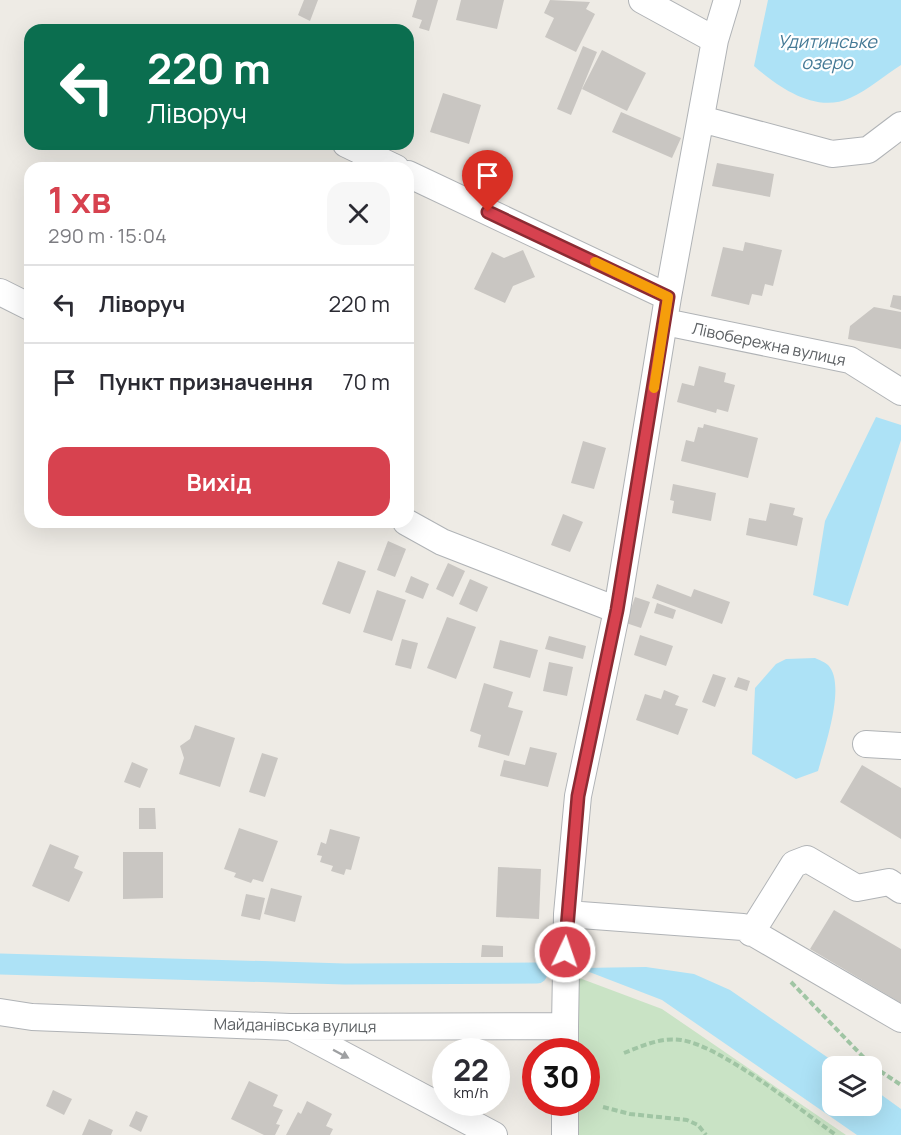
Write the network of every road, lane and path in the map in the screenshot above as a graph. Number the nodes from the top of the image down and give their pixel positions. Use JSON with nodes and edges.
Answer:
{"nodes":[{"id":1,"x":642,"y":0,"type":"edge"},
{"id":2,"x":727,"y":0,"type":"edge"},
{"id":3,"x":715,"y":40,"type":"junction"},
{"id":4,"x":701,"y":120,"type":"junction"},
{"id":5,"x":901,"y":125,"type":"edge"},
{"id":6,"x":358,"y":150,"type":"edge"},
{"id":7,"x":384,"y":162,"type":"edge"},
{"id":8,"x":414,"y":177,"type":"edge"},
{"id":9,"x":0,"y":292,"type":"edge"},
{"id":10,"x":668,"y":297,"type":"junction"},
{"id":11,"x":24,"y":304,"type":"edge"},
{"id":12,"x":665,"y":322,"type":"junction"},
{"id":13,"x":901,"y":392,"type":"edge"},
{"id":14,"x":414,"y":526,"type":"edge"},
{"id":15,"x":617,"y":610,"type":"junction"},
{"id":16,"x":866,"y":744,"type":"dead end"},
{"id":17,"x":901,"y":746,"type":"edge"},
{"id":18,"x":901,"y":890,"type":"edge"},
{"id":19,"x":567,"y":914,"type":"junction"},
{"id":20,"x":751,"y":933,"type":"junction"},
{"id":21,"x":790,"y":981,"type":"dead end"},
{"id":22,"x":0,"y":1012,"type":"edge"},
{"id":23,"x":901,"y":1019,"type":"edge"},
{"id":24,"x":565,"y":1026,"type":"junction"},
{"id":25,"x":290,"y":1027,"type":"junction"},
{"id":26,"x":565,"y":1038,"type":"edge"},
{"id":27,"x":624,"y":1053,"type":"dead end"},
{"id":28,"x":901,"y":1085,"type":"edge"},
{"id":29,"x":603,"y":1107,"type":"dead end"},
{"id":30,"x":565,"y":1116,"type":"edge"},
{"id":31,"x":494,"y":1135,"type":"edge"},
{"id":32,"x":565,"y":1135,"type":"edge"},
{"id":33,"x":706,"y":1135,"type":"edge"},
{"id":34,"x":836,"y":1135,"type":"edge"}],
"edges":[{"from":1,"to":3,"type":"street"},
{"from":2,"to":3,"type":"street"},
{"from":3,"to":4,"type":"street"},
{"from":4,"to":5,"type":"street"},
{"from":4,"to":10,"type":"street"},
{"from":6,"to":7,"type":"street"},
{"from":8,"to":10,"type":"street"},
{"from":9,"to":11,"type":"street"},
{"from":10,"to":12,"type":"street"},
{"from":12,"to":13,"type":"street","name":"Лівобережна вулиця"},
{"from":12,"to":15,"type":"street"},
{"from":14,"to":15,"type":"street"},
{"from":15,"to":19,"type":"street"},
{"from":16,"to":17,"type":"street"},
{"from":18,"to":20,"type":"street"},
{"from":19,"to":20,"type":"street"},
{"from":19,"to":24,"type":"street"},
{"from":20,"to":23,"type":"street"},
{"from":21,"to":28,"type":"path"},
{"from":22,"to":25,"type":"street","name":"Майданівська вулиця"},
{"from":24,"to":25,"type":"street","name":"Майданівська вулиця"},
{"from":24,"to":26,"type":"street"},
{"from":25,"to":31,"type":"street","one_way":true},
{"from":27,"to":34,"type":"path"},
{"from":29,"to":33,"type":"path"},
{"from":30,"to":32,"type":"street"}]}
